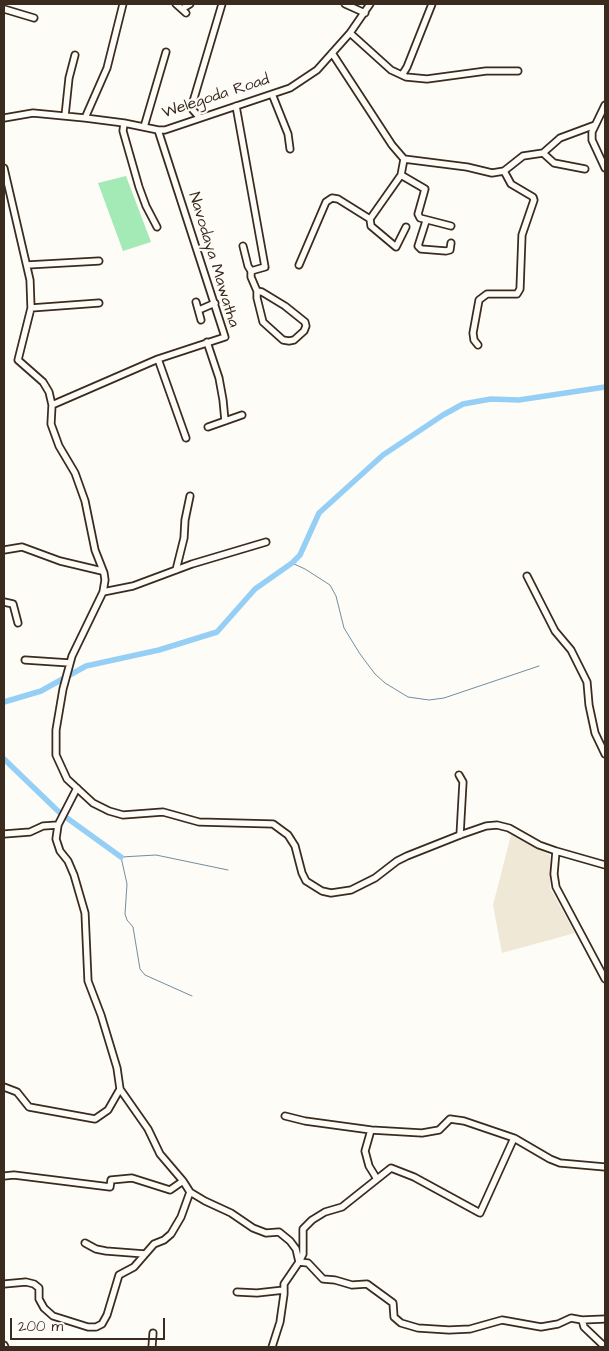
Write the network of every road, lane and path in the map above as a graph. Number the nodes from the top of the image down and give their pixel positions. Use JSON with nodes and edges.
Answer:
{"nodes":[{"id":1,"x":123,"y":4,"type":"edge"},
{"id":2,"x":176,"y":4,"type":"edge"},
{"id":3,"x":190,"y":4,"type":"edge"},
{"id":4,"x":222,"y":4,"type":"edge"},
{"id":5,"x":345,"y":4,"type":"edge"},
{"id":6,"x":370,"y":4,"type":"edge"},
{"id":7,"x":432,"y":4,"type":"edge"},
{"id":8,"x":4,"y":9,"type":"edge"},
{"id":9,"x":365,"y":13,"type":"junction"},
{"id":10,"x":34,"y":18,"type":"dead end"},
{"id":11,"x":350,"y":33,"type":"junction"},
{"id":12,"x":166,"y":52,"type":"dead end"},
{"id":13,"x":332,"y":53,"type":"junction"},
{"id":14,"x":75,"y":55,"type":"dead end"},
{"id":15,"x":518,"y":71,"type":"dead end"},
{"id":16,"x":402,"y":75,"type":"junction"},
{"id":17,"x":272,"y":94,"type":"junction"},
{"id":18,"x":236,"y":106,"type":"junction"},
{"id":19,"x":605,"y":106,"type":"edge"},
{"id":20,"x":65,"y":116,"type":"junction"},
{"id":21,"x":4,"y":118,"type":"edge"},
{"id":22,"x":85,"y":118,"type":"junction"},
{"id":23,"x":200,"y":118,"type":"junction"},
{"id":24,"x":124,"y":123,"type":"junction"},
{"id":25,"x":595,"y":125,"type":"junction"},
{"id":26,"x":144,"y":127,"type":"junction"},
{"id":27,"x":158,"y":130,"type":"junction"},
{"id":28,"x":290,"y":149,"type":"dead end"},
{"id":29,"x":543,"y":153,"type":"junction"},
{"id":30,"x":404,"y":159,"type":"junction"},
{"id":31,"x":4,"y":168,"type":"edge"},
{"id":32,"x":605,"y":168,"type":"edge"},
{"id":33,"x":586,"y":169,"type":"dead end"},
{"id":34,"x":504,"y":171,"type":"junction"},
{"id":35,"x":401,"y":174,"type":"junction"},
{"id":36,"x":370,"y":218,"type":"junction"},
{"id":37,"x":426,"y":221,"type":"junction"},
{"id":38,"x":451,"y":226,"type":"dead end"},
{"id":39,"x":157,"y":227,"type":"dead end"},
{"id":40,"x":406,"y":227,"type":"dead end"},
{"id":41,"x":451,"y":244,"type":"dead end"},
{"id":42,"x":243,"y":246,"type":"dead end"},
{"id":43,"x":99,"y":261,"type":"dead end"},
{"id":44,"x":27,"y":265,"type":"junction"},
{"id":45,"x":299,"y":265,"type":"dead end"},
{"id":46,"x":251,"y":270,"type":"junction"},
{"id":47,"x":257,"y":291,"type":"junction"},
{"id":48,"x":196,"y":302,"type":"dead end"},
{"id":49,"x":99,"y":303,"type":"dead end"},
{"id":50,"x":215,"y":303,"type":"junction"},
{"id":51,"x":31,"y":308,"type":"junction"},
{"id":52,"x":198,"y":310,"type":"junction"},
{"id":53,"x":201,"y":320,"type":"dead end"},
{"id":54,"x":207,"y":342,"type":"junction"},
{"id":55,"x":478,"y":345,"type":"dead end"},
{"id":56,"x":158,"y":359,"type":"junction"},
{"id":57,"x":52,"y":405,"type":"junction"},
{"id":58,"x":242,"y":415,"type":"dead end"},
{"id":59,"x":225,"y":421,"type":"junction"},
{"id":60,"x":208,"y":426,"type":"dead end"},
{"id":61,"x":186,"y":438,"type":"dead end"},
{"id":62,"x":190,"y":496,"type":"dead end"},
{"id":63,"x":266,"y":542,"type":"dead end"},
{"id":64,"x":4,"y":550,"type":"edge"},
{"id":65,"x":176,"y":570,"type":"junction"},
{"id":66,"x":102,"y":571,"type":"junction"},
{"id":67,"x":527,"y":576,"type":"dead end"},
{"id":68,"x":103,"y":592,"type":"junction"},
{"id":69,"x":4,"y":602,"type":"edge"},
{"id":70,"x":18,"y":623,"type":"dead end"},
{"id":71,"x":25,"y":660,"type":"dead end"},
{"id":72,"x":70,"y":664,"type":"junction"},
{"id":73,"x":605,"y":754,"type":"edge"},
{"id":74,"x":459,"y":775,"type":"dead end"},
{"id":75,"x":77,"y":788,"type":"junction"},
{"id":76,"x":58,"y":824,"type":"junction"},
{"id":77,"x":4,"y":834,"type":"edge"},
{"id":78,"x":460,"y":835,"type":"junction"},
{"id":79,"x":556,"y":851,"type":"junction"},
{"id":80,"x":605,"y":865,"type":"edge"},
{"id":81,"x":605,"y":979,"type":"edge"},
{"id":82,"x":4,"y":1087,"type":"edge"},
{"id":83,"x":120,"y":1089,"type":"junction"},
{"id":84,"x":285,"y":1116,"type":"dead end"},
{"id":85,"x":371,"y":1130,"type":"junction"},
{"id":86,"x":514,"y":1138,"type":"junction"},
{"id":87,"x":605,"y":1168,"type":"edge"},
{"id":88,"x":4,"y":1176,"type":"edge"},
{"id":89,"x":377,"y":1179,"type":"junction"},
{"id":90,"x":183,"y":1181,"type":"junction"},
{"id":91,"x":190,"y":1192,"type":"junction"},
{"id":92,"x":84,"y":1243,"type":"dead end"},
{"id":93,"x":145,"y":1254,"type":"junction"},
{"id":94,"x":299,"y":1262,"type":"junction"},
{"id":95,"x":4,"y":1284,"type":"edge"},
{"id":96,"x":284,"y":1290,"type":"junction"},
{"id":97,"x":236,"y":1292,"type":"dead end"},
{"id":98,"x":605,"y":1319,"type":"edge"},
{"id":99,"x":582,"y":1320,"type":"junction"},
{"id":100,"x":153,"y":1333,"type":"dead end"},
{"id":101,"x":152,"y":1347,"type":"edge"},
{"id":102,"x":272,"y":1347,"type":"edge"},
{"id":103,"x":605,"y":1347,"type":"edge"}],
"edges":[{"from":1,"to":22,"type":"street"},
{"from":2,"to":3,"type":"street"},
{"from":4,"to":23,"type":"street"},
{"from":5,"to":9,"type":"street"},
{"from":6,"to":9,"type":"street","name":"Welegoda Road"},
{"from":7,"to":16,"type":"street"},
{"from":8,"to":10,"type":"street"},
{"from":9,"to":11,"type":"street","name":"Welegoda Road"},
{"from":11,"to":13,"type":"street","name":"Welegoda Road"},
{"from":11,"to":16,"type":"street"},
{"from":12,"to":26,"type":"street"},
{"from":13,"to":17,"type":"street","name":"Welegoda Road"},
{"from":13,"to":30,"type":"street"},
{"from":14,"to":20,"type":"street"},
{"from":15,"to":16,"type":"street"},
{"from":17,"to":18,"type":"street","name":"Welegoda Road"},
{"from":17,"to":28,"type":"street"},
{"from":18,"to":23,"type":"street","name":"Welegoda Road"},
{"from":18,"to":46,"type":"street"},
{"from":19,"to":25,"type":"street"},
{"from":20,"to":21,"type":"street","name":"Welegoda Road"},
{"from":20,"to":22,"type":"street","name":"Welegoda Road"},
{"from":22,"to":24,"type":"street","name":"Welegoda Road"},
{"from":23,"to":27,"type":"street","name":"Welegoda Road"},
{"from":24,"to":26,"type":"street","name":"Welegoda Road"},
{"from":24,"to":39,"type":"street"},
{"from":25,"to":29,"type":"street"},
{"from":25,"to":32,"type":"street"},
{"from":26,"to":27,"type":"street","name":"Welegoda Road"},
{"from":27,"to":50,"type":"street","name":"Navodaya Mawatha"},
{"from":29,"to":33,"type":"street"},
{"from":29,"to":34,"type":"street"},
{"from":30,"to":34,"type":"street"},
{"from":30,"to":35,"type":"street"},
{"from":31,"to":44,"type":"street"},
{"from":34,"to":55,"type":"street"},
{"from":35,"to":36,"type":"street"},
{"from":35,"to":37,"type":"street"},
{"from":36,"to":40,"type":"street"},
{"from":36,"to":45,"type":"street"},
{"from":37,"to":38,"type":"street"},
{"from":37,"to":41,"type":"street"},
{"from":42,"to":46,"type":"street"},
{"from":43,"to":44,"type":"street"},
{"from":44,"to":51,"type":"street"},
{"from":46,"to":47,"type":"street"},
{"from":47,"to":47,"type":"street"},
{"from":48,"to":52,"type":"street"},
{"from":49,"to":51,"type":"street"},
{"from":50,"to":52,"type":"street"},
{"from":50,"to":54,"type":"street","name":"Navodaya Mawatha"},
{"from":51,"to":57,"type":"street"},
{"from":52,"to":53,"type":"street"},
{"from":54,"to":56,"type":"street","name":"Navodaya Mawatha"},
{"from":54,"to":59,"type":"street"},
{"from":56,"to":57,"type":"street","name":"Navodaya Mawatha"},
{"from":56,"to":61,"type":"street"},
{"from":57,"to":66,"type":"street"},
{"from":58,"to":59,"type":"street"},
{"from":59,"to":60,"type":"street"},
{"from":62,"to":65,"type":"street"},
{"from":63,"to":65,"type":"street"},
{"from":64,"to":66,"type":"street"},
{"from":65,"to":68,"type":"street"},
{"from":66,"to":68,"type":"street"},
{"from":67,"to":73,"type":"street"},
{"from":68,"to":72,"type":"street"},
{"from":69,"to":70,"type":"street"},
{"from":71,"to":72,"type":"street"},
{"from":72,"to":75,"type":"street"},
{"from":74,"to":78,"type":"street"},
{"from":75,"to":76,"type":"street"},
{"from":75,"to":78,"type":"street"},
{"from":76,"to":77,"type":"street"},
{"from":76,"to":83,"type":"street"},
{"from":78,"to":79,"type":"street"},
{"from":79,"to":80,"type":"street"},
{"from":79,"to":81,"type":"street"},
{"from":82,"to":83,"type":"street"},
{"from":83,"to":90,"type":"street"},
{"from":84,"to":85,"type":"street"},
{"from":85,"to":86,"type":"street"},
{"from":85,"to":89,"type":"street"},
{"from":86,"to":87,"type":"street"},
{"from":86,"to":89,"type":"street"},
{"from":88,"to":90,"type":"street"},
{"from":89,"to":94,"type":"street"},
{"from":90,"to":91,"type":"street"},
{"from":91,"to":93,"type":"street"},
{"from":91,"to":94,"type":"street"},
{"from":92,"to":93,"type":"street"},
{"from":93,"to":95,"type":"street"},
{"from":94,"to":96,"type":"street"},
{"from":94,"to":99,"type":"street"},
{"from":96,"to":97,"type":"street"},
{"from":96,"to":102,"type":"street"},
{"from":98,"to":99,"type":"street"},
{"from":99,"to":103,"type":"street"},
{"from":100,"to":101,"type":"street"}]}
